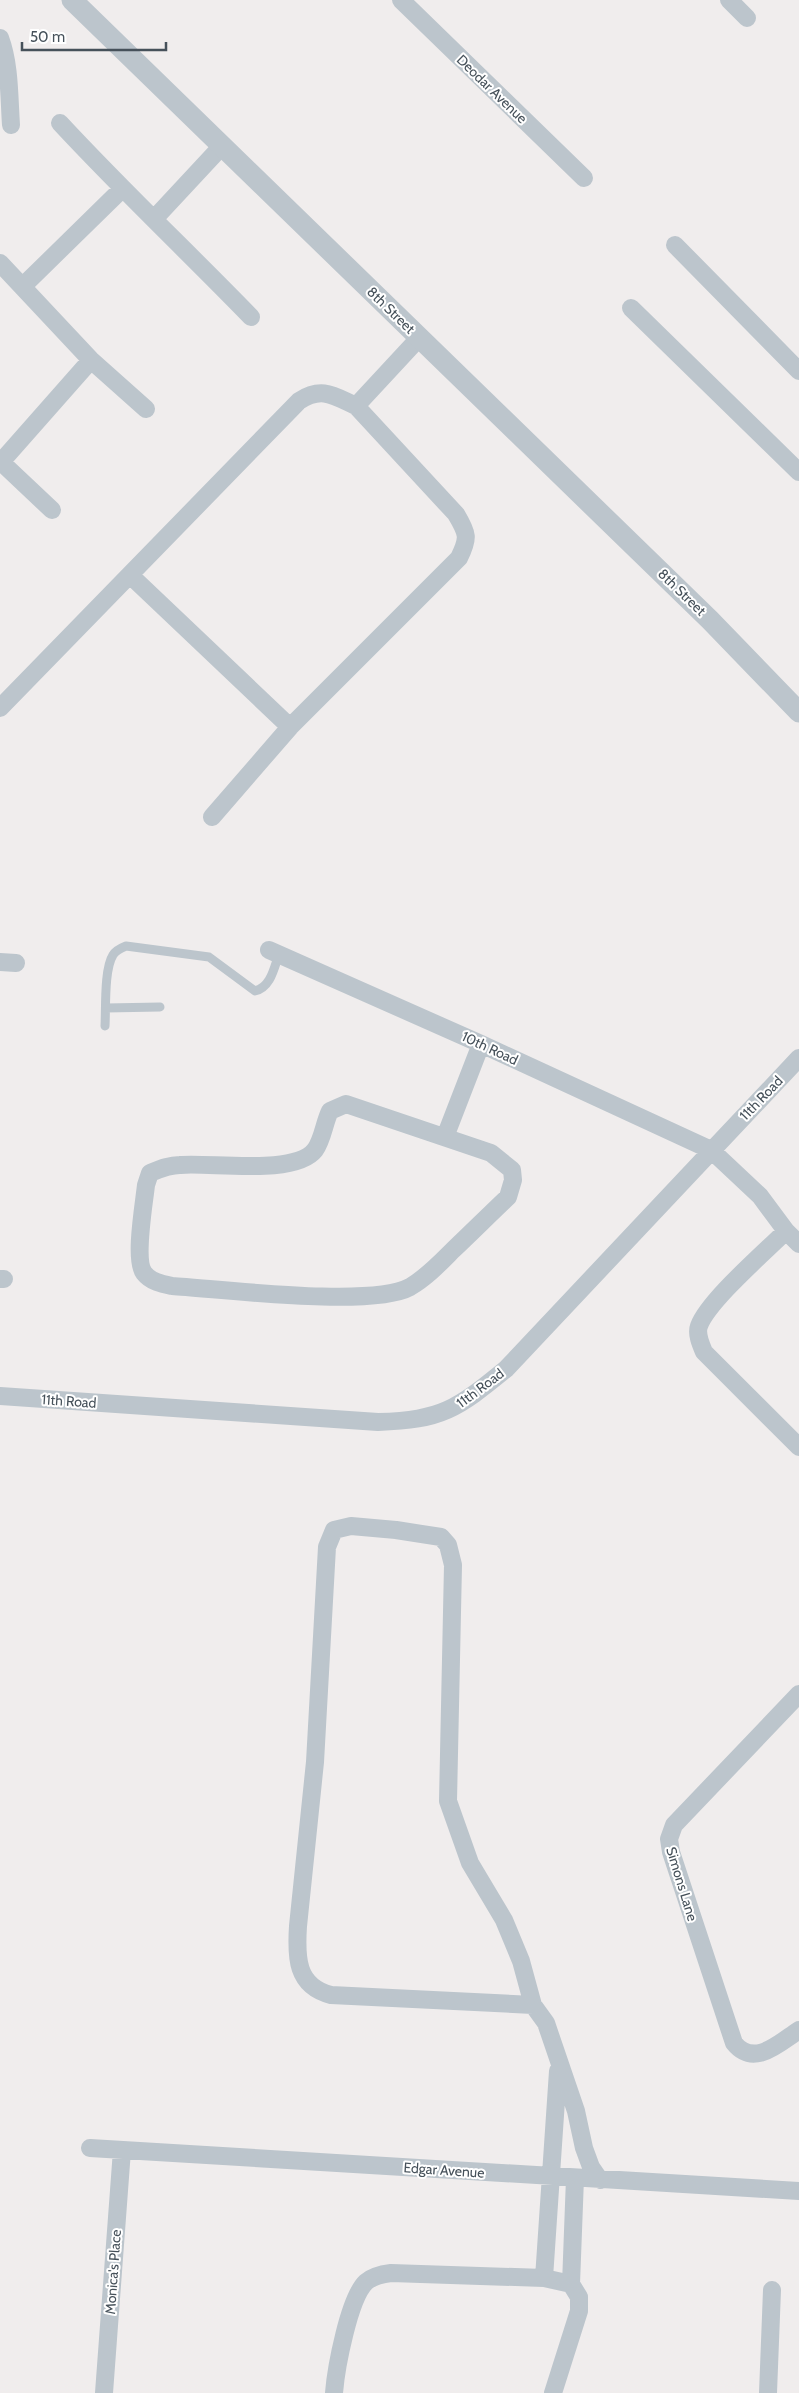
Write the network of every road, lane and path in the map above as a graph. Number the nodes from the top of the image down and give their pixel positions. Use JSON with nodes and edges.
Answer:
{"nodes":[{"id":1,"x":72,"y":0,"type":"edge"},
{"id":2,"x":401,"y":0,"type":"edge"},
{"id":3,"x":729,"y":0,"type":"edge"},
{"id":4,"x":747,"y":18,"type":"dead end"},
{"id":5,"x":0,"y":38,"type":"edge"},
{"id":6,"x":60,"y":123,"type":"dead end"},
{"id":7,"x":11,"y":125,"type":"dead end"},
{"id":8,"x":221,"y":147,"type":"junction"},
{"id":9,"x":584,"y":178,"type":"dead end"},
{"id":10,"x":122,"y":190,"type":"junction"},
{"id":11,"x":154,"y":219,"type":"junction"},
{"id":12,"x":675,"y":245,"type":"dead end"},
{"id":13,"x":0,"y":263,"type":"edge"},
{"id":14,"x":24,"y":286,"type":"junction"},
{"id":15,"x":631,"y":308,"type":"dead end"},
{"id":16,"x":252,"y":317,"type":"dead end"},
{"id":17,"x":420,"y":337,"type":"junction"},
{"id":18,"x":92,"y":360,"type":"junction"},
{"id":19,"x":799,"y":371,"type":"edge"},
{"id":20,"x":356,"y":406,"type":"junction"},
{"id":21,"x":146,"y":409,"type":"dead end"},
{"id":22,"x":0,"y":462,"type":"edge"},
{"id":23,"x":799,"y":472,"type":"edge"},
{"id":24,"x":52,"y":510,"type":"dead end"},
{"id":25,"x":130,"y":576,"type":"junction"},
{"id":26,"x":710,"y":620,"type":"junction"},
{"id":27,"x":799,"y":695,"type":"edge"},
{"id":28,"x":0,"y":708,"type":"edge"},
{"id":29,"x":799,"y":712,"type":"edge"},
{"id":30,"x":290,"y":727,"type":"junction"},
{"id":31,"x":212,"y":817,"type":"dead end"},
{"id":32,"x":274,"y":952,"type":"joint"},
{"id":33,"x":160,"y":1007,"type":"dead end"},
{"id":34,"x":106,"y":1008,"type":"junction"},
{"id":35,"x":105,"y":1026,"type":"dead end"},
{"id":36,"x":481,"y":1044,"type":"junction"},
{"id":37,"x":799,"y":1058,"type":"edge"},
{"id":38,"x":445,"y":1137,"type":"junction"},
{"id":39,"x":711,"y":1150,"type":"junction"},
{"id":40,"x":786,"y":1231,"type":"junction"},
{"id":41,"x":799,"y":1244,"type":"edge"},
{"id":42,"x":0,"y":1396,"type":"edge"},
{"id":43,"x":799,"y":1447,"type":"edge"},
{"id":44,"x":799,"y":1694,"type":"edge"},
{"id":45,"x":533,"y":2005,"type":"junction"},
{"id":46,"x":799,"y":2030,"type":"edge"},
{"id":47,"x":558,"y":2063,"type":"junction"},
{"id":48,"x":90,"y":2148,"type":"dead end"},
{"id":49,"x":122,"y":2150,"type":"junction"},
{"id":50,"x":552,"y":2177,"type":"junction"},
{"id":51,"x":575,"y":2178,"type":"junction"},
{"id":52,"x":600,"y":2180,"type":"junction"},
{"id":53,"x":799,"y":2191,"type":"edge"},
{"id":54,"x":544,"y":2278,"type":"junction"},
{"id":55,"x":571,"y":2284,"type":"junction"},
{"id":56,"x":772,"y":2290,"type":"dead end"},
{"id":57,"x":104,"y":2393,"type":"edge"},
{"id":58,"x":334,"y":2393,"type":"edge"},
{"id":59,"x":553,"y":2393,"type":"edge"},
{"id":60,"x":768,"y":2393,"type":"edge"}],
"edges":[{"from":1,"to":8,"type":"street","name":"8th Street"},
{"from":2,"to":9,"type":"street","name":"Deodar Avenue"},
{"from":3,"to":4,"type":"street"},
{"from":5,"to":7,"type":"street"},
{"from":6,"to":10,"type":"street"},
{"from":8,"to":11,"type":"street"},
{"from":8,"to":17,"type":"street","name":"8th Street"},
{"from":10,"to":11,"type":"street"},
{"from":10,"to":14,"type":"street"},
{"from":11,"to":16,"type":"street"},
{"from":12,"to":19,"type":"street"},
{"from":13,"to":14,"type":"street"},
{"from":14,"to":18,"type":"street"},
{"from":15,"to":23,"type":"street"},
{"from":17,"to":20,"type":"street"},
{"from":17,"to":26,"type":"street","name":"8th Street"},
{"from":18,"to":21,"type":"street"},
{"from":18,"to":22,"type":"street"},
{"from":20,"to":25,"type":"street"},
{"from":20,"to":30,"type":"street"},
{"from":22,"to":24,"type":"street"},
{"from":25,"to":28,"type":"street"},
{"from":25,"to":30,"type":"street"},
{"from":26,"to":27,"type":"street","name":"8th Street"},
{"from":26,"to":29,"type":"street","name":"8th Street"},
{"from":30,"to":31,"type":"street"},
{"from":32,"to":34,"type":"lane"},
{"from":32,"to":36,"type":"street","name":"10th Road"},
{"from":33,"to":34,"type":"lane"},
{"from":34,"to":35,"type":"lane"},
{"from":36,"to":38,"type":"street"},
{"from":36,"to":39,"type":"street","name":"10th Road"},
{"from":37,"to":39,"type":"street","name":"11th Road"},
{"from":38,"to":38,"type":"street"},
{"from":39,"to":40,"type":"street","name":"10th Road"},
{"from":39,"to":42,"type":"street","name":"11th Road"},
{"from":40,"to":41,"type":"street","name":"10th Road"},
{"from":40,"to":43,"type":"street"},
{"from":44,"to":46,"type":"street","name":"Simons Lane"},
{"from":45,"to":45,"type":"street"},
{"from":45,"to":47,"type":"street"},
{"from":47,"to":50,"type":"street"},
{"from":47,"to":52,"type":"street"},
{"from":48,"to":49,"type":"street","name":"Edgar Avenue"},
{"from":49,"to":50,"type":"street","name":"Edgar Avenue"},
{"from":49,"to":57,"type":"street","name":"Monica's Place"},
{"from":50,"to":51,"type":"street","name":"Edgar Avenue"},
{"from":50,"to":54,"type":"street"},
{"from":51,"to":52,"type":"street","name":"Edgar Avenue"},
{"from":51,"to":55,"type":"street"},
{"from":52,"to":53,"type":"street","name":"Edgar Avenue"},
{"from":54,"to":55,"type":"street"},
{"from":54,"to":58,"type":"street"},
{"from":55,"to":59,"type":"street"},
{"from":56,"to":60,"type":"street"}]}
